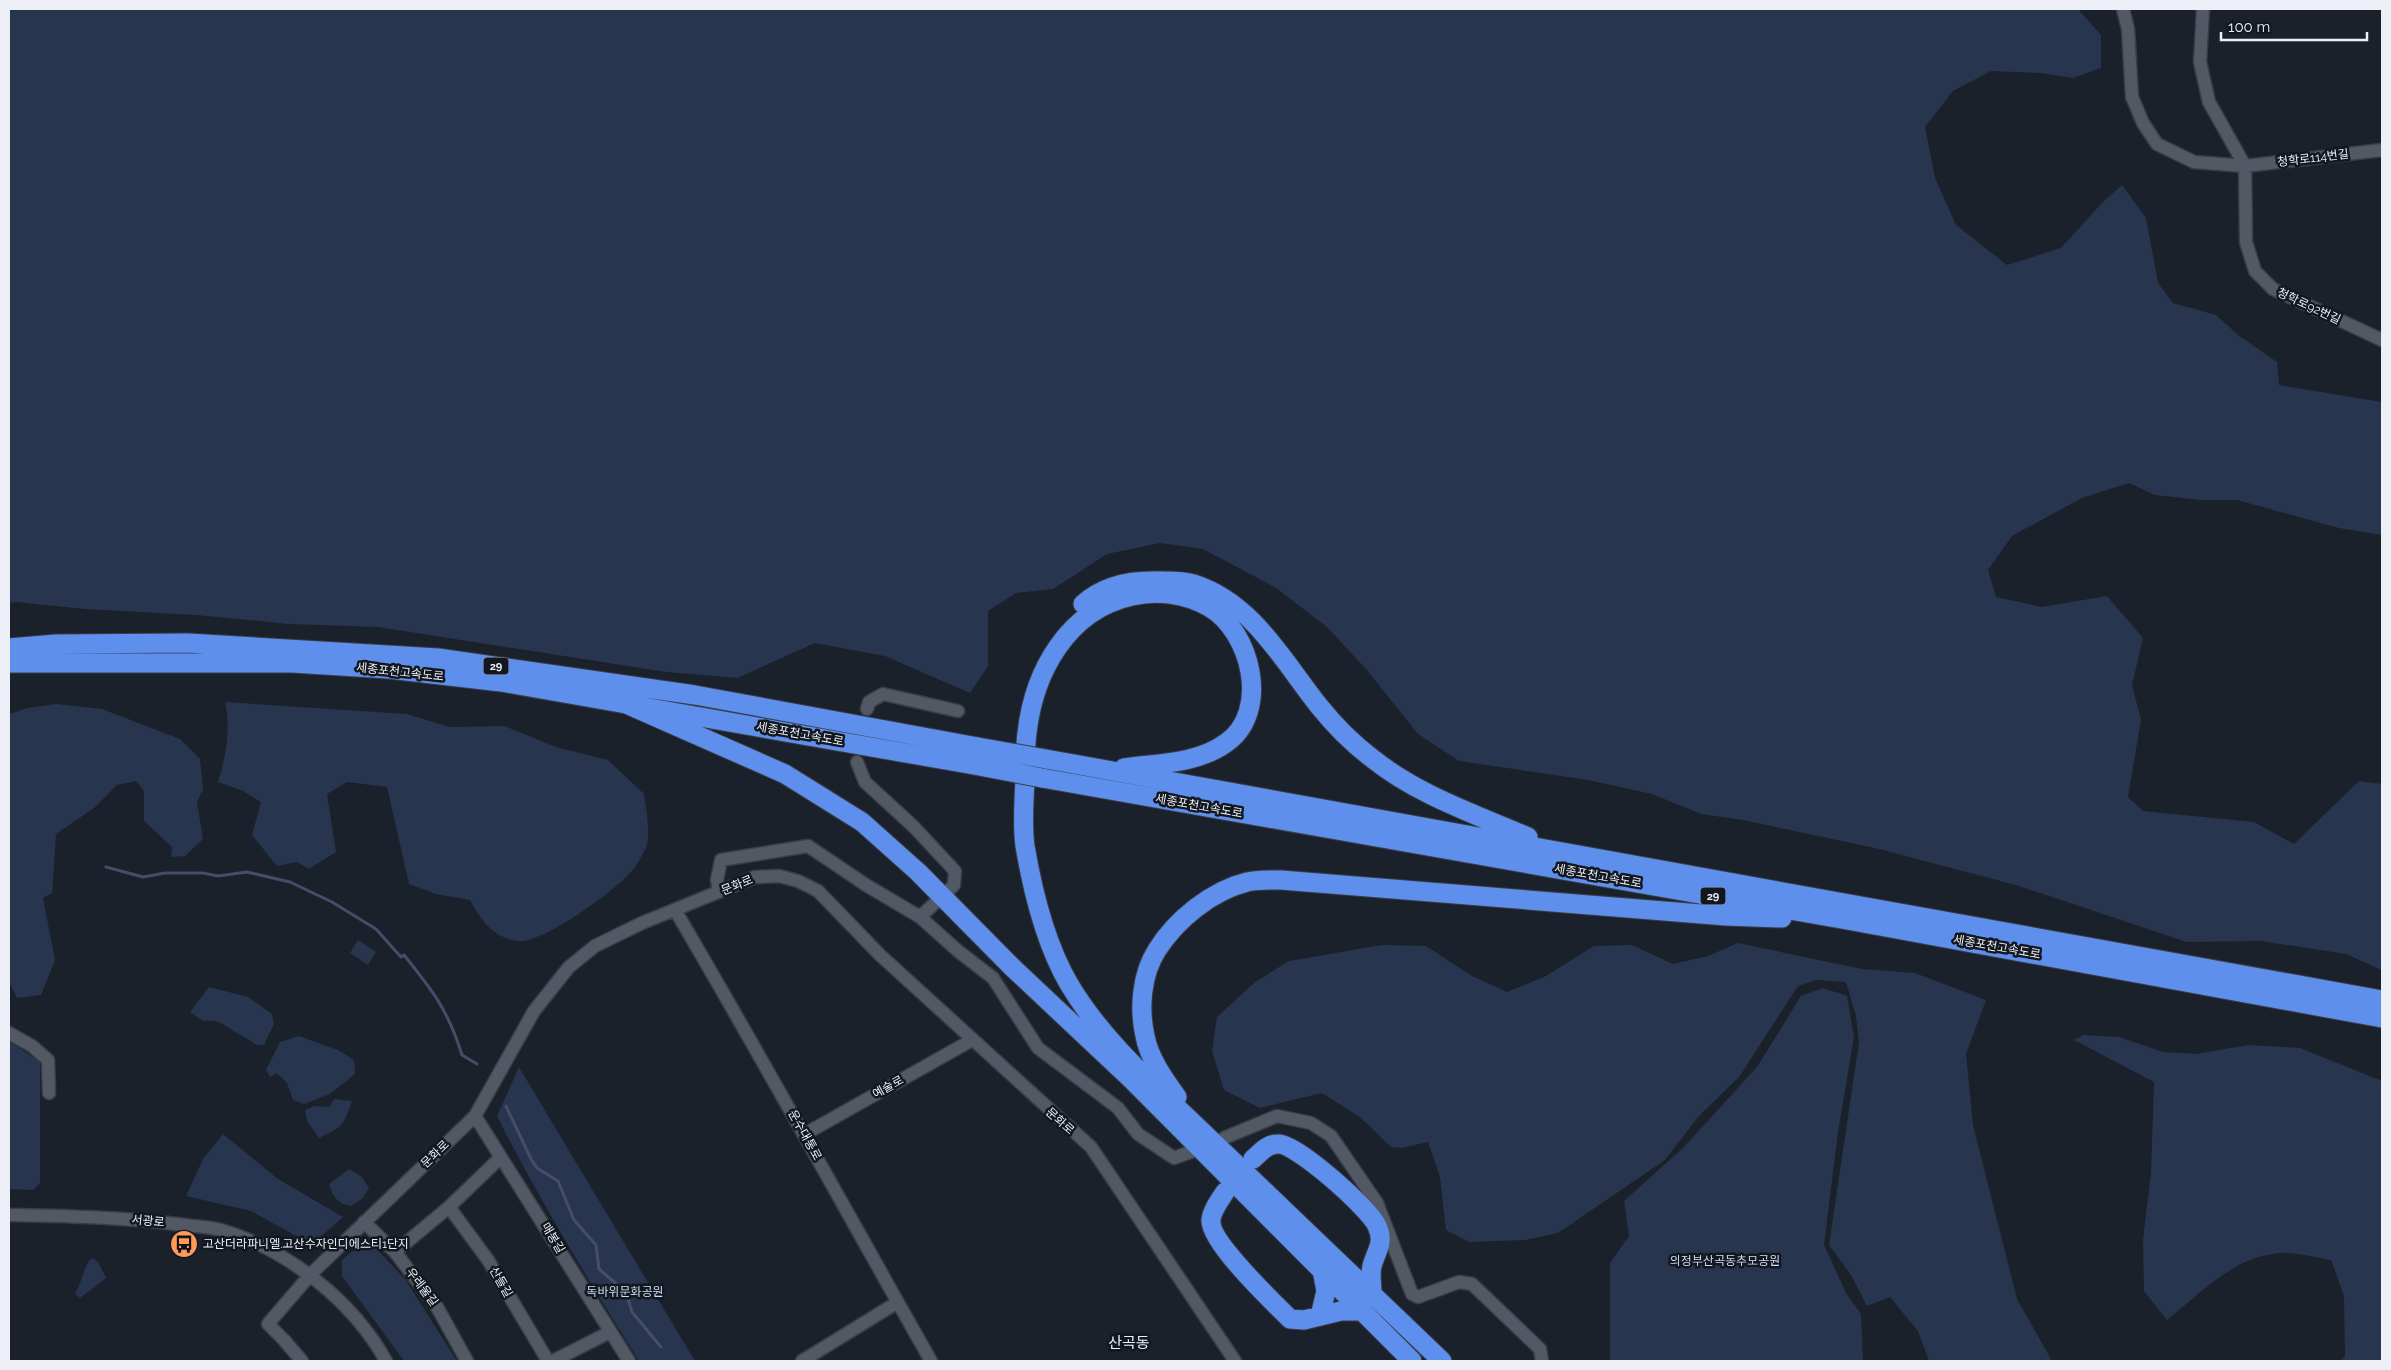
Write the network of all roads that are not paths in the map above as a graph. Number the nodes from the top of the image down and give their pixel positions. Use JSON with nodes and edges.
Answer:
{"nodes":[{"id":1,"x":2123,"y":9,"type":"edge"},
{"id":2,"x":2204,"y":9,"type":"edge"},
{"id":3,"x":2382,"y":150,"type":"edge"},
{"id":4,"x":2244,"y":166,"type":"junction"},
{"id":5,"x":2382,"y":340,"type":"edge"},
{"id":6,"x":9,"y":648,"type":"edge"},
{"id":7,"x":9,"y":663,"type":"edge"},
{"id":8,"x":624,"y":703,"type":"junction"},
{"id":9,"x":867,"y":709,"type":"dead end"},
{"id":10,"x":958,"y":711,"type":"dead end"},
{"id":11,"x":976,"y":756,"type":"junction"},
{"id":12,"x":857,"y":762,"type":"dead end"},
{"id":13,"x":1105,"y":770,"type":"junction"},
{"id":14,"x":1554,"y":849,"type":"junction"},
{"id":15,"x":719,"y":892,"type":"junction"},
{"id":16,"x":947,"y":892,"type":"dead end"},
{"id":17,"x":937,"y":901,"type":"dead end"},
{"id":18,"x":675,"y":910,"type":"junction"},
{"id":19,"x":920,"y":917,"type":"junction"},
{"id":20,"x":1846,"y":920,"type":"junction"},
{"id":21,"x":2382,"y":1000,"type":"edge"},
{"id":22,"x":2382,"y":1018,"type":"edge"},
{"id":23,"x":9,"y":1033,"type":"edge"},
{"id":24,"x":972,"y":1040,"type":"junction"},
{"id":25,"x":1130,"y":1078,"type":"junction"},
{"id":26,"x":49,"y":1092,"type":"dead end"},
{"id":27,"x":475,"y":1116,"type":"junction"},
{"id":28,"x":1203,"y":1132,"type":"junction"},
{"id":29,"x":805,"y":1134,"type":"junction"},
{"id":30,"x":1224,"y":1138,"type":"dead end"},
{"id":31,"x":1193,"y":1151,"type":"dead end"},
{"id":32,"x":501,"y":1157,"type":"junction"},
{"id":33,"x":1253,"y":1159,"type":"dead end"},
{"id":34,"x":1225,"y":1192,"type":"dead end"},
{"id":35,"x":450,"y":1208,"type":"junction"},
{"id":36,"x":9,"y":1215,"type":"edge"},
{"id":37,"x":364,"y":1222,"type":"junction"},
{"id":38,"x":394,"y":1252,"type":"junction"},
{"id":39,"x":1377,"y":1255,"type":"junction"},
{"id":40,"x":1340,"y":1264,"type":"junction"},
{"id":41,"x":1322,"y":1270,"type":"junction"},
{"id":42,"x":310,"y":1275,"type":"junction"},
{"id":43,"x":1372,"y":1293,"type":"junction"},
{"id":44,"x":898,"y":1302,"type":"junction"},
{"id":45,"x":1363,"y":1311,"type":"junction"},
{"id":46,"x":1320,"y":1316,"type":"junction"},
{"id":47,"x":610,"y":1332,"type":"junction"},
{"id":48,"x":302,"y":1361,"type":"edge"},
{"id":49,"x":386,"y":1361,"type":"edge"},
{"id":50,"x":467,"y":1361,"type":"edge"},
{"id":51,"x":548,"y":1361,"type":"edge"},
{"id":52,"x":553,"y":1361,"type":"edge"},
{"id":53,"x":628,"y":1361,"type":"edge"},
{"id":54,"x":802,"y":1361,"type":"edge"},
{"id":55,"x":932,"y":1361,"type":"edge"},
{"id":56,"x":1235,"y":1361,"type":"edge"},
{"id":57,"x":1412,"y":1361,"type":"edge"},
{"id":58,"x":1442,"y":1361,"type":"edge"},
{"id":59,"x":1542,"y":1361,"type":"edge"}],
"edges":[{"from":1,"to":4,"type":"street"},
{"from":2,"to":4,"type":"street","name":"청학로92번길"},
{"from":3,"to":4,"type":"street","name":"청학로114번길"},
{"from":4,"to":5,"type":"street","name":"청학로92번길"},
{"from":6,"to":11,"type":"highway","name":"세종포천고속도로","number":"29"},
{"from":7,"to":8,"type":"highway","name":"세종포천고속도로","number":"29"},
{"from":8,"to":11,"type":"highway","name":"세종포천고속도로","number":"29"},
{"from":8,"to":25,"type":"highway"},
{"from":9,"to":10,"type":"street"},
{"from":11,"to":13,"type":"highway","name":"세종포천고속도로","number":"29","bridge":true},
{"from":11,"to":20,"type":"highway","name":"세종포천고속도로","number":"29","bridge":true},
{"from":12,"to":16,"type":"street"},
{"from":13,"to":14,"type":"highway","name":"세종포천고속도로","number":"29"},
{"from":13,"to":28,"type":"highway"},
{"from":14,"to":21,"type":"highway","name":"세종포천고속도로","number":"29"},
{"from":14,"to":25,"type":"highway"},
{"from":15,"to":18,"type":"street","name":"문화로"},
{"from":15,"to":19,"type":"street"},
{"from":15,"to":24,"type":"street","name":"문화로"},
{"from":17,"to":19,"type":"street"},
{"from":18,"to":27,"type":"street","name":"문화로"},
{"from":18,"to":29,"type":"street","name":"운수대통로"},
{"from":19,"to":31,"type":"street"},
{"from":20,"to":22,"type":"highway","name":"세종포천고속도로","number":"29"},
{"from":20,"to":28,"type":"highway"},
{"from":23,"to":26,"type":"street"},
{"from":24,"to":29,"type":"street","name":"예술로"},
{"from":24,"to":56,"type":"street","name":"문화로"},
{"from":25,"to":41,"type":"highway"},
{"from":27,"to":32,"type":"street","name":"매봉길"},
{"from":27,"to":37,"type":"street","name":"문화로"},
{"from":28,"to":40,"type":"highway"},
{"from":29,"to":44,"type":"street","name":"운수대통로"},
{"from":30,"to":59,"type":"street"},
{"from":32,"to":35,"type":"street"},
{"from":32,"to":47,"type":"street","name":"매봉길"},
{"from":33,"to":39,"type":"highway"},
{"from":34,"to":46,"type":"highway"},
{"from":35,"to":38,"type":"street"},
{"from":35,"to":51,"type":"street","name":"산들길"},
{"from":36,"to":42,"type":"street","name":"서광로"},
{"from":37,"to":38,"type":"street","name":"우레울길"},
{"from":37,"to":42,"type":"street","name":"문화로"},
{"from":38,"to":50,"type":"street","name":"우레울길"},
{"from":39,"to":40,"type":"highway"},
{"from":39,"to":43,"type":"highway"},
{"from":40,"to":43,"type":"highway"},
{"from":41,"to":45,"type":"highway"},
{"from":41,"to":46,"type":"highway"},
{"from":42,"to":48,"type":"street","name":"문화로"},
{"from":42,"to":49,"type":"street","name":"서광로"},
{"from":43,"to":58,"type":"highway"},
{"from":44,"to":54,"type":"street"},
{"from":44,"to":55,"type":"street","name":"운수대통로"},
{"from":45,"to":46,"type":"highway"},
{"from":45,"to":57,"type":"highway"},
{"from":47,"to":52,"type":"street"},
{"from":47,"to":53,"type":"street","name":"매봉길"}]}
